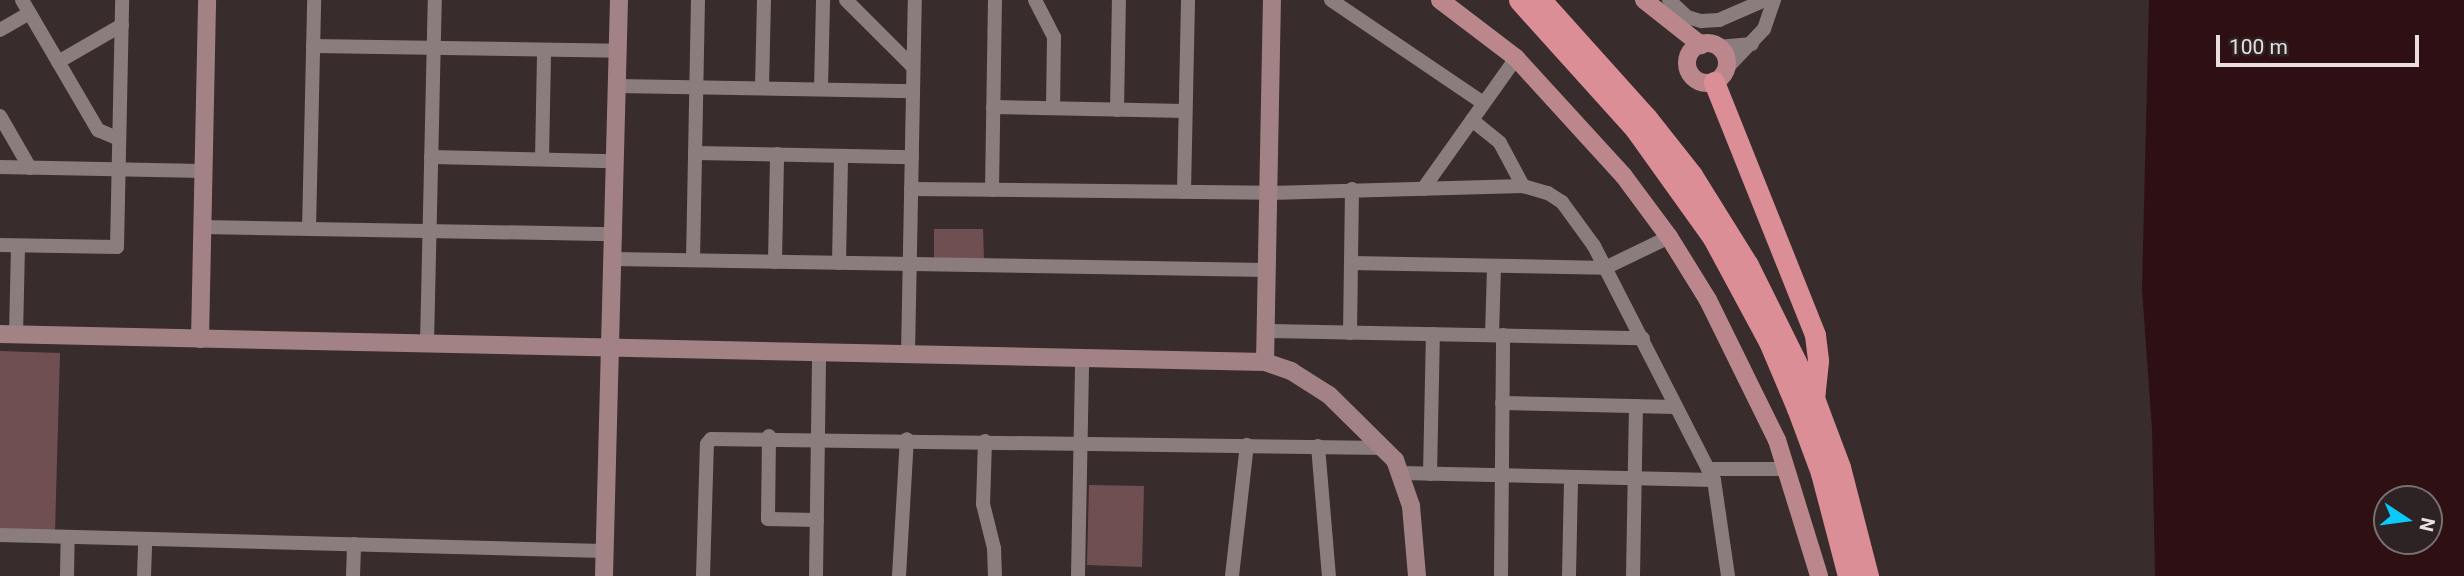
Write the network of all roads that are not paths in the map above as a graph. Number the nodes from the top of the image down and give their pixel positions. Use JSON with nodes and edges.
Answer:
{"nodes":[{"id":1,"x":22,"y":0,"type":"edge"},
{"id":2,"x":122,"y":0,"type":"edge"},
{"id":3,"x":207,"y":0,"type":"edge"},
{"id":4,"x":314,"y":0,"type":"edge"},
{"id":5,"x":435,"y":0,"type":"edge"},
{"id":6,"x":619,"y":0,"type":"edge"},
{"id":7,"x":698,"y":0,"type":"edge"},
{"id":8,"x":764,"y":0,"type":"edge"},
{"id":9,"x":822,"y":0,"type":"edge"},
{"id":10,"x":846,"y":0,"type":"edge"},
{"id":11,"x":915,"y":0,"type":"edge"},
{"id":12,"x":995,"y":0,"type":"edge"},
{"id":13,"x":1035,"y":0,"type":"edge"},
{"id":14,"x":1119,"y":0,"type":"edge"},
{"id":15,"x":1188,"y":0,"type":"edge"},
{"id":16,"x":1272,"y":0,"type":"edge"},
{"id":17,"x":1331,"y":0,"type":"edge"},
{"id":18,"x":1440,"y":0,"type":"edge"},
{"id":19,"x":1519,"y":0,"type":"edge"},
{"id":20,"x":1541,"y":0,"type":"edge"},
{"id":21,"x":1644,"y":0,"type":"edge"},
{"id":22,"x":1669,"y":0,"type":"edge"},
{"id":23,"x":1765,"y":0,"type":"edge"},
{"id":24,"x":1774,"y":0,"type":"edge"},
{"id":25,"x":29,"y":13,"type":"junction"},
{"id":26,"x":1668,"y":23,"type":"junction"},
{"id":27,"x":122,"y":25,"type":"junction"},
{"id":28,"x":0,"y":30,"type":"edge"},
{"id":29,"x":1752,"y":44,"type":"junction"},
{"id":30,"x":313,"y":46,"type":"junction"},
{"id":31,"x":1710,"y":46,"type":"junction"},
{"id":32,"x":434,"y":48,"type":"junction"},
{"id":33,"x":544,"y":50,"type":"junction"},
{"id":34,"x":618,"y":51,"type":"junction"},
{"id":35,"x":1516,"y":58,"type":"junction"},
{"id":36,"x":58,"y":62,"type":"junction"},
{"id":37,"x":1688,"y":64,"type":"junction"},
{"id":38,"x":913,"y":67,"type":"junction"},
{"id":39,"x":1720,"y":76,"type":"junction"},
{"id":40,"x":617,"y":86,"type":"junction"},
{"id":41,"x":696,"y":87,"type":"junction"},
{"id":42,"x":762,"y":88,"type":"junction"},
{"id":43,"x":821,"y":89,"type":"junction"},
{"id":44,"x":913,"y":91,"type":"junction"},
{"id":45,"x":1483,"y":103,"type":"junction"},
{"id":46,"x":993,"y":107,"type":"junction"},
{"id":47,"x":1053,"y":108,"type":"junction"},
{"id":48,"x":1116,"y":110,"type":"junction"},
{"id":49,"x":1185,"y":111,"type":"junction"},
{"id":50,"x":0,"y":116,"type":"edge"},
{"id":51,"x":1472,"y":120,"type":"junction"},
{"id":52,"x":119,"y":139,"type":"junction"},
{"id":53,"x":695,"y":153,"type":"junction"},
{"id":54,"x":777,"y":154,"type":"junction"},
{"id":55,"x":841,"y":156,"type":"junction"},
{"id":56,"x":912,"y":157,"type":"junction"},
{"id":57,"x":431,"y":158,"type":"junction"},
{"id":58,"x":542,"y":159,"type":"junction"},
{"id":59,"x":614,"y":160,"type":"junction"},
{"id":60,"x":0,"y":167,"type":"edge"},
{"id":61,"x":30,"y":168,"type":"junction"},
{"id":62,"x":119,"y":169,"type":"junction"},
{"id":63,"x":203,"y":171,"type":"junction"},
{"id":64,"x":1523,"y":186,"type":"junction"},
{"id":65,"x":1352,"y":188,"type":"junction"},
{"id":66,"x":911,"y":189,"type":"junction"},
{"id":67,"x":1423,"y":189,"type":"junction"},
{"id":68,"x":992,"y":190,"type":"junction"},
{"id":69,"x":1184,"y":192,"type":"junction"},
{"id":70,"x":1268,"y":193,"type":"junction"},
{"id":71,"x":202,"y":227,"type":"junction"},
{"id":72,"x":309,"y":229,"type":"junction"},
{"id":73,"x":430,"y":231,"type":"junction"},
{"id":74,"x":612,"y":234,"type":"junction"},
{"id":75,"x":1669,"y":237,"type":"junction"},
{"id":76,"x":0,"y":245,"type":"edge"},
{"id":77,"x":18,"y":246,"type":"junction"},
{"id":78,"x":613,"y":259,"type":"junction"},
{"id":79,"x":693,"y":260,"type":"junction"},
{"id":80,"x":775,"y":262,"type":"junction"},
{"id":81,"x":839,"y":263,"type":"junction"},
{"id":82,"x":1351,"y":263,"type":"junction"},
{"id":83,"x":909,"y":264,"type":"junction"},
{"id":84,"x":1494,"y":266,"type":"junction"},
{"id":85,"x":1605,"y":268,"type":"junction"},
{"id":86,"x":1266,"y":270,"type":"junction"},
{"id":87,"x":1265,"y":331,"type":"junction"},
{"id":88,"x":1350,"y":332,"type":"junction"},
{"id":89,"x":1433,"y":334,"type":"junction"},
{"id":90,"x":8,"y":335,"type":"edge"},
{"id":91,"x":1497,"y":335,"type":"junction"},
{"id":92,"x":1643,"y":338,"type":"junction"},
{"id":93,"x":200,"y":339,"type":"junction"},
{"id":94,"x":428,"y":344,"type":"junction"},
{"id":95,"x":608,"y":347,"type":"junction"},
{"id":96,"x":819,"y":352,"type":"junction"},
{"id":97,"x":908,"y":354,"type":"junction"},
{"id":98,"x":1082,"y":358,"type":"junction"},
{"id":99,"x":1265,"y":362,"type":"junction"},
{"id":100,"x":1814,"y":398,"type":"junction"},
{"id":101,"x":1502,"y":404,"type":"junction"},
{"id":102,"x":1636,"y":406,"type":"junction"},
{"id":103,"x":1675,"y":407,"type":"junction"},
{"id":104,"x":769,"y":436,"type":"junction"},
{"id":105,"x":818,"y":437,"type":"junction"},
{"id":106,"x":907,"y":439,"type":"junction"},
{"id":107,"x":985,"y":441,"type":"junction"},
{"id":108,"x":1081,"y":442,"type":"junction"},
{"id":109,"x":1247,"y":445,"type":"junction"},
{"id":110,"x":1318,"y":446,"type":"junction"},
{"id":111,"x":1385,"y":448,"type":"junction"},
{"id":112,"x":1787,"y":469,"type":"junction"},
{"id":113,"x":1401,"y":473,"type":"junction"},
{"id":114,"x":1430,"y":474,"type":"junction"},
{"id":115,"x":1711,"y":474,"type":"junction"},
{"id":116,"x":1502,"y":475,"type":"junction"},
{"id":117,"x":1571,"y":477,"type":"junction"},
{"id":118,"x":1634,"y":478,"type":"junction"},
{"id":119,"x":817,"y":520,"type":"junction"},
{"id":120,"x":0,"y":535,"type":"edge"},
{"id":121,"x":68,"y":537,"type":"junction"},
{"id":122,"x":145,"y":539,"type":"junction"},
{"id":123,"x":354,"y":544,"type":"junction"},
{"id":124,"x":604,"y":551,"type":"junction"},
{"id":125,"x":68,"y":576,"type":"edge"},
{"id":126,"x":144,"y":576,"type":"edge"},
{"id":127,"x":353,"y":576,"type":"edge"},
{"id":128,"x":604,"y":576,"type":"edge"},
{"id":129,"x":703,"y":576,"type":"edge"},
{"id":130,"x":816,"y":576,"type":"edge"},
{"id":131,"x":899,"y":576,"type":"edge"},
{"id":132,"x":995,"y":576,"type":"edge"},
{"id":133,"x":1078,"y":576,"type":"edge"},
{"id":134,"x":1232,"y":576,"type":"edge"},
{"id":135,"x":1329,"y":576,"type":"edge"},
{"id":136,"x":1417,"y":576,"type":"edge"},
{"id":137,"x":1500,"y":576,"type":"edge"},
{"id":138,"x":1569,"y":576,"type":"edge"},
{"id":139,"x":1633,"y":576,"type":"edge"},
{"id":140,"x":1728,"y":576,"type":"edge"},
{"id":141,"x":1819,"y":576,"type":"edge"},
{"id":142,"x":1848,"y":576,"type":"edge"},
{"id":143,"x":1868,"y":576,"type":"edge"}],
"edges":[{"from":1,"to":25,"type":"street"},
{"from":2,"to":27,"type":"street"},
{"from":3,"to":63,"type":"street"},
{"from":4,"to":30,"type":"street"},
{"from":5,"to":32,"type":"street"},
{"from":6,"to":34,"type":"street"},
{"from":7,"to":41,"type":"street"},
{"from":8,"to":42,"type":"street"},
{"from":9,"to":43,"type":"street"},
{"from":10,"to":38,"type":"street"},
{"from":11,"to":38,"type":"street"},
{"from":12,"to":46,"type":"street"},
{"from":13,"to":47,"type":"street"},
{"from":14,"to":48,"type":"street"},
{"from":15,"to":49,"type":"street"},
{"from":16,"to":70,"type":"street"},
{"from":17,"to":45,"type":"street"},
{"from":18,"to":35,"type":"main road"},
{"from":19,"to":142,"type":"highway"},
{"from":20,"to":100,"type":"highway"},
{"from":21,"to":26,"type":"main road"},
{"from":22,"to":23,"type":"street"},
{"from":24,"to":29,"type":"street"},
{"from":25,"to":28,"type":"street"},
{"from":25,"to":36,"type":"street"},
{"from":26,"to":31,"type":"main road"},
{"from":26,"to":37,"type":"main road"},
{"from":27,"to":36,"type":"street"},
{"from":27,"to":52,"type":"street"},
{"from":29,"to":31,"type":"street"},
{"from":29,"to":39,"type":"street"},
{"from":30,"to":32,"type":"street"},
{"from":30,"to":72,"type":"street"},
{"from":31,"to":37,"type":"main road"},
{"from":31,"to":39,"type":"main road"},
{"from":32,"to":33,"type":"street"},
{"from":32,"to":57,"type":"street"},
{"from":33,"to":34,"type":"street"},
{"from":33,"to":58,"type":"street"},
{"from":34,"to":40,"type":"street"},
{"from":35,"to":45,"type":"street"},
{"from":35,"to":75,"type":"main road"},
{"from":36,"to":52,"type":"street"},
{"from":37,"to":39,"type":"main road"},
{"from":38,"to":44,"type":"street"},
{"from":39,"to":100,"type":"highway"},
{"from":40,"to":41,"type":"street"},
{"from":40,"to":59,"type":"street"},
{"from":41,"to":42,"type":"street"},
{"from":41,"to":53,"type":"street"},
{"from":42,"to":43,"type":"street"},
{"from":43,"to":44,"type":"street"},
{"from":44,"to":56,"type":"street"},
{"from":45,"to":51,"type":"street"},
{"from":46,"to":47,"type":"street"},
{"from":46,"to":68,"type":"street"},
{"from":47,"to":48,"type":"street"},
{"from":48,"to":49,"type":"street"},
{"from":49,"to":69,"type":"street"},
{"from":50,"to":61,"type":"street"},
{"from":51,"to":64,"type":"street"},
{"from":51,"to":67,"type":"street"},
{"from":52,"to":62,"type":"street"},
{"from":53,"to":54,"type":"street"},
{"from":53,"to":79,"type":"street"},
{"from":54,"to":55,"type":"street"},
{"from":54,"to":80,"type":"street"},
{"from":55,"to":56,"type":"street"},
{"from":55,"to":81,"type":"street"},
{"from":56,"to":66,"type":"street"},
{"from":57,"to":58,"type":"street"},
{"from":57,"to":73,"type":"street"},
{"from":58,"to":59,"type":"street"},
{"from":59,"to":74,"type":"street"},
{"from":60,"to":61,"type":"street"},
{"from":61,"to":62,"type":"street"},
{"from":62,"to":63,"type":"street"},
{"from":62,"to":77,"type":"street"},
{"from":63,"to":71,"type":"street"},
{"from":64,"to":67,"type":"street"},
{"from":64,"to":85,"type":"street"},
{"from":65,"to":67,"type":"street"},
{"from":65,"to":70,"type":"street"},
{"from":65,"to":82,"type":"street"},
{"from":66,"to":68,"type":"street"},
{"from":66,"to":83,"type":"street"},
{"from":68,"to":69,"type":"street"},
{"from":69,"to":70,"type":"street"},
{"from":70,"to":86,"type":"street"},
{"from":71,"to":72,"type":"street"},
{"from":71,"to":93,"type":"street"},
{"from":72,"to":73,"type":"street"},
{"from":73,"to":74,"type":"street"},
{"from":73,"to":94,"type":"street"},
{"from":74,"to":78,"type":"street"},
{"from":75,"to":85,"type":"street"},
{"from":75,"to":112,"type":"main road"},
{"from":76,"to":77,"type":"street"},
{"from":77,"to":90,"type":"street"},
{"from":78,"to":79,"type":"street"},
{"from":78,"to":95,"type":"street"},
{"from":79,"to":80,"type":"street"},
{"from":80,"to":81,"type":"street"},
{"from":81,"to":83,"type":"street"},
{"from":82,"to":84,"type":"street"},
{"from":82,"to":88,"type":"street"},
{"from":83,"to":86,"type":"street"},
{"from":83,"to":97,"type":"street"},
{"from":84,"to":85,"type":"street"},
{"from":84,"to":91,"type":"street"},
{"from":85,"to":92,"type":"street"},
{"from":86,"to":87,"type":"street"},
{"from":87,"to":88,"type":"street"},
{"from":87,"to":99,"type":"street"},
{"from":88,"to":89,"type":"street"},
{"from":89,"to":91,"type":"street"},
{"from":89,"to":114,"type":"street"},
{"from":90,"to":93,"type":"street"},
{"from":91,"to":92,"type":"street"},
{"from":91,"to":101,"type":"street"},
{"from":92,"to":103,"type":"street"},
{"from":93,"to":94,"type":"street"},
{"from":94,"to":95,"type":"street"},
{"from":95,"to":96,"type":"street"},
{"from":95,"to":124,"type":"street"},
{"from":96,"to":97,"type":"street"},
{"from":96,"to":105,"type":"street"},
{"from":97,"to":98,"type":"street"},
{"from":98,"to":99,"type":"street"},
{"from":98,"to":108,"type":"street"},
{"from":99,"to":111,"type":"street"},
{"from":100,"to":143,"type":"highway"},
{"from":101,"to":102,"type":"street"},
{"from":101,"to":116,"type":"street"},
{"from":102,"to":103,"type":"street"},
{"from":102,"to":118,"type":"street"},
{"from":103,"to":115,"type":"street"},
{"from":104,"to":105,"type":"street"},
{"from":104,"to":119,"type":"street"},
{"from":104,"to":129,"type":"street"},
{"from":105,"to":106,"type":"street"},
{"from":105,"to":119,"type":"street"},
{"from":106,"to":107,"type":"street"},
{"from":106,"to":131,"type":"street"},
{"from":107,"to":108,"type":"street"},
{"from":107,"to":132,"type":"street"},
{"from":108,"to":109,"type":"street"},
{"from":108,"to":133,"type":"street"},
{"from":109,"to":110,"type":"street"},
{"from":109,"to":134,"type":"street"},
{"from":110,"to":111,"type":"street"},
{"from":110,"to":135,"type":"street"},
{"from":111,"to":113,"type":"street"},
{"from":112,"to":115,"type":"street"},
{"from":112,"to":141,"type":"main road"},
{"from":113,"to":114,"type":"street"},
{"from":113,"to":136,"type":"street"},
{"from":114,"to":116,"type":"street"},
{"from":115,"to":118,"type":"street"},
{"from":115,"to":140,"type":"street"},
{"from":116,"to":117,"type":"street"},
{"from":116,"to":137,"type":"street"},
{"from":117,"to":118,"type":"street"},
{"from":117,"to":138,"type":"street"},
{"from":118,"to":139,"type":"street"},
{"from":119,"to":130,"type":"street"},
{"from":120,"to":121,"type":"street"},
{"from":121,"to":122,"type":"street"},
{"from":121,"to":125,"type":"street"},
{"from":122,"to":123,"type":"street"},
{"from":122,"to":126,"type":"street"},
{"from":123,"to":124,"type":"street"},
{"from":123,"to":127,"type":"street"},
{"from":124,"to":128,"type":"street"}]}
